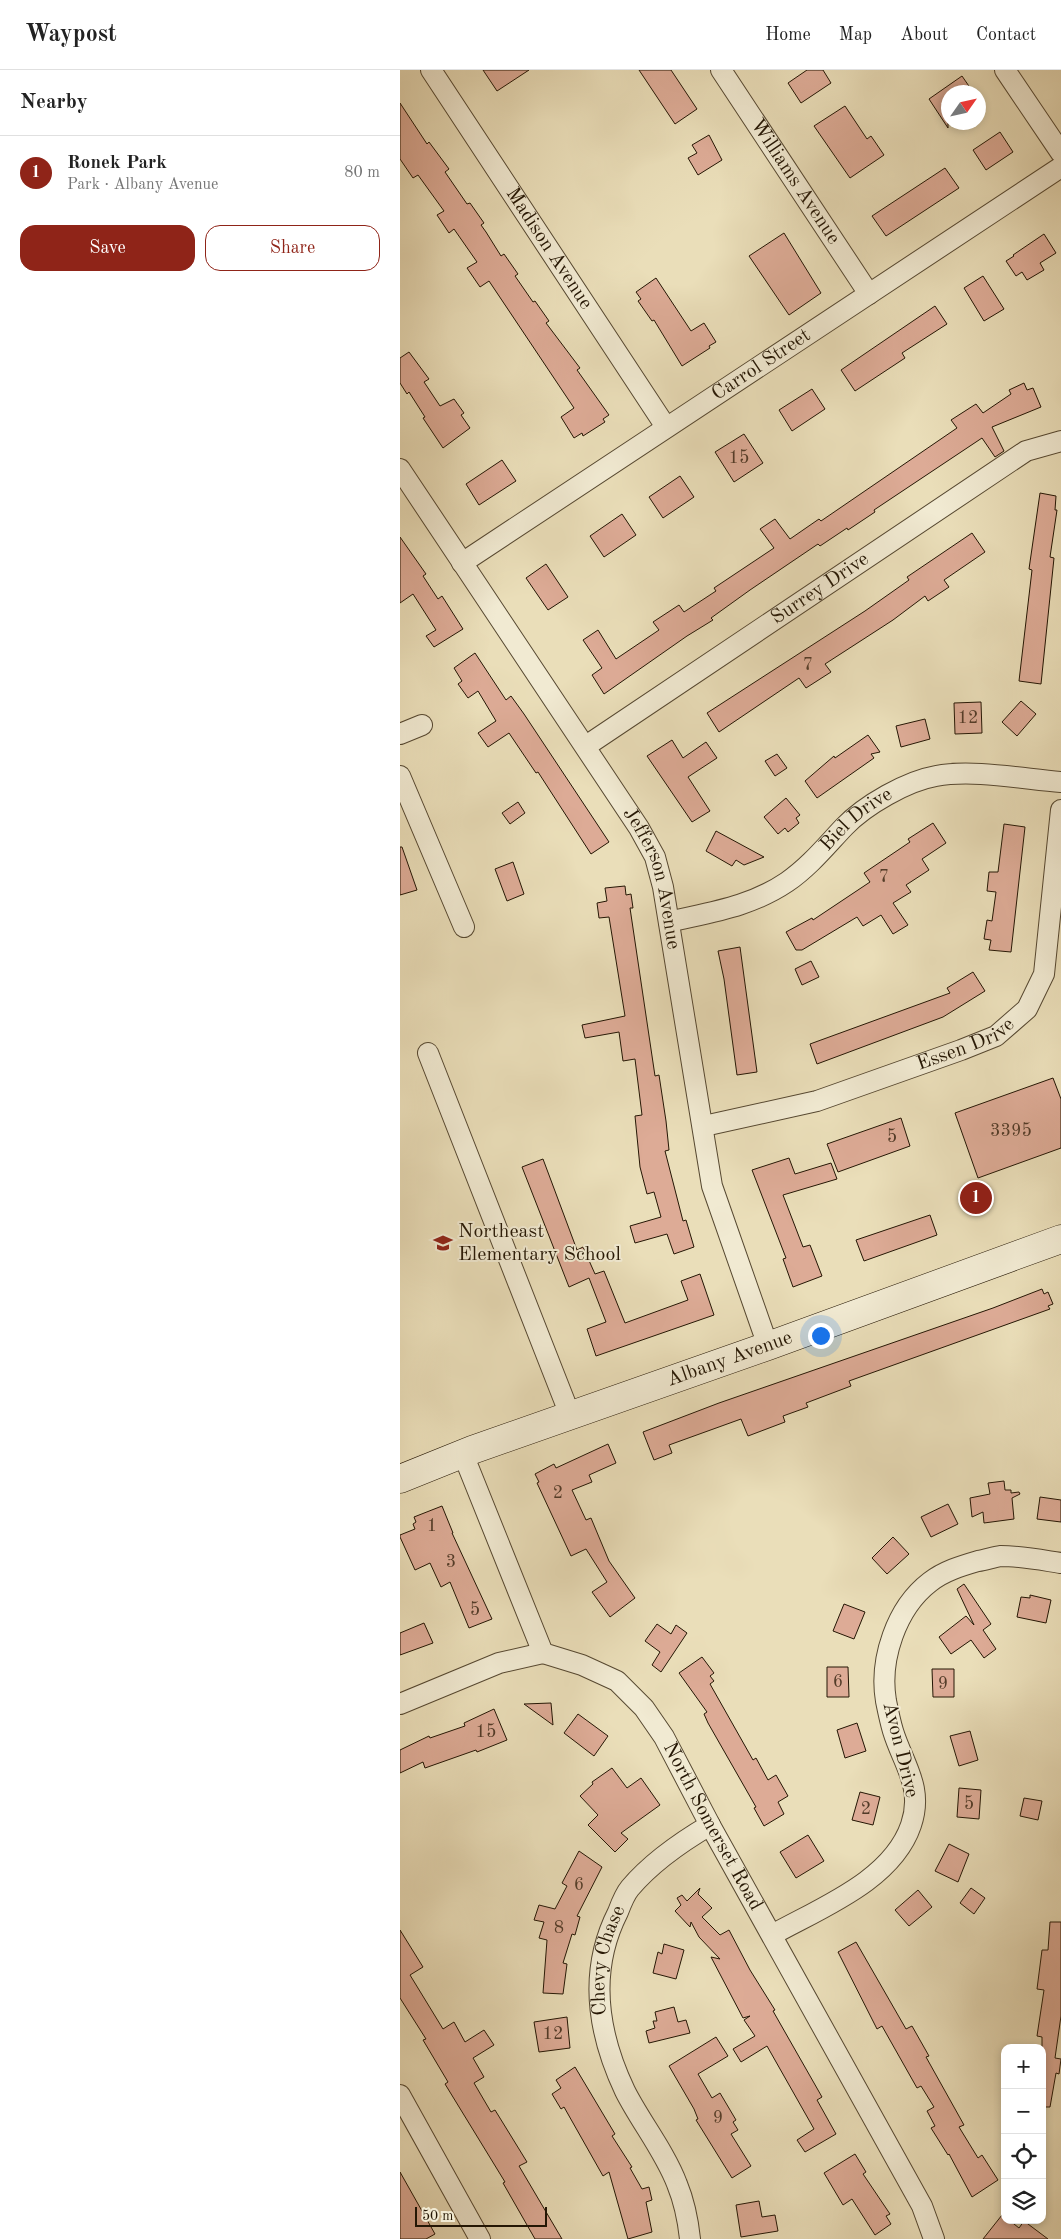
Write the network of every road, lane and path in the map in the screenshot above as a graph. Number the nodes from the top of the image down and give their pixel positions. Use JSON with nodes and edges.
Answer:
{"nodes":[{"id":1,"x":431,"y":70,"type":"edge"},
{"id":2,"x":720,"y":70,"type":"edge"},
{"id":3,"x":1005,"y":70,"type":"edge"},
{"id":4,"x":1061,"y":153,"type":"edge"},
{"id":5,"x":1061,"y":167,"type":"edge"},
{"id":6,"x":869,"y":294,"type":"junction"},
{"id":7,"x":666,"y":427,"type":"junction"},
{"id":8,"x":1061,"y":441,"type":"edge"},
{"id":9,"x":400,"y":469,"type":"edge"},
{"id":10,"x":462,"y":563,"type":"junction"},
{"id":11,"x":422,"y":725,"type":"dead end"},
{"id":12,"x":400,"y":734,"type":"edge"},
{"id":13,"x":586,"y":746,"type":"junction"},
{"id":14,"x":400,"y":776,"type":"edge"},
{"id":15,"x":1061,"y":782,"type":"edge"},
{"id":16,"x":1061,"y":810,"type":"edge"},
{"id":17,"x":669,"y":922,"type":"junction"},
{"id":18,"x":464,"y":927,"type":"dead end"},
{"id":19,"x":428,"y":1052,"type":"dead end"},
{"id":20,"x":704,"y":1126,"type":"junction"},
{"id":21,"x":1061,"y":1239,"type":"edge"},
{"id":22,"x":768,"y":1346,"type":"junction"},
{"id":23,"x":570,"y":1415,"type":"junction"},
{"id":24,"x":463,"y":1454,"type":"junction"},
{"id":25,"x":400,"y":1479,"type":"edge"},
{"id":26,"x":1061,"y":1563,"type":"edge"},
{"id":27,"x":543,"y":1653,"type":"junction"},
{"id":28,"x":400,"y":1704,"type":"edge"},
{"id":29,"x":710,"y":1825,"type":"junction"},
{"id":30,"x":772,"y":1936,"type":"junction"},
{"id":31,"x":400,"y":2095,"type":"edge"},
{"id":32,"x":480,"y":2239,"type":"edge"},
{"id":33,"x":690,"y":2239,"type":"edge"},
{"id":34,"x":934,"y":2239,"type":"edge"}],
"edges":[{"from":1,"to":7,"type":"street","name":"Madison Avenue"},
{"from":2,"to":6,"type":"street","name":"Williams Avenue"},
{"from":3,"to":4,"type":"street"},
{"from":5,"to":6,"type":"street","name":"Carrol Street"},
{"from":6,"to":7,"type":"street","name":"Carrol Street"},
{"from":7,"to":10,"type":"street","name":"Carrol Street"},
{"from":8,"to":13,"type":"street","name":"Surrey Drive"},
{"from":9,"to":10,"type":"street","name":"Jefferson Avenue"},
{"from":10,"to":13,"type":"street","name":"Jefferson Avenue"},
{"from":11,"to":12,"type":"street"},
{"from":13,"to":17,"type":"street","name":"Jefferson Avenue"},
{"from":14,"to":18,"type":"street"},
{"from":15,"to":17,"type":"street","name":"Biel Drive"},
{"from":16,"to":20,"type":"street","name":"Essen Drive"},
{"from":17,"to":20,"type":"street","name":"Jefferson Avenue"},
{"from":19,"to":23,"type":"street"},
{"from":20,"to":22,"type":"street","name":"Jefferson Avenue"},
{"from":21,"to":22,"type":"street","name":"Albany Avenue"},
{"from":22,"to":23,"type":"street","name":"Albany Avenue"},
{"from":23,"to":24,"type":"street","name":"Albany Avenue"},
{"from":24,"to":25,"type":"street","name":"Albany Avenue"},
{"from":24,"to":27,"type":"street"},
{"from":26,"to":30,"type":"street","name":"Avon Drive"},
{"from":27,"to":28,"type":"street"},
{"from":27,"to":29,"type":"street","name":"North Somerset Road"},
{"from":29,"to":30,"type":"street","name":"North Somerset Road"},
{"from":29,"to":33,"type":"street","name":"Chevy Chase"},
{"from":30,"to":34,"type":"street","name":"North Somerset Road"},
{"from":31,"to":32,"type":"street"}]}
